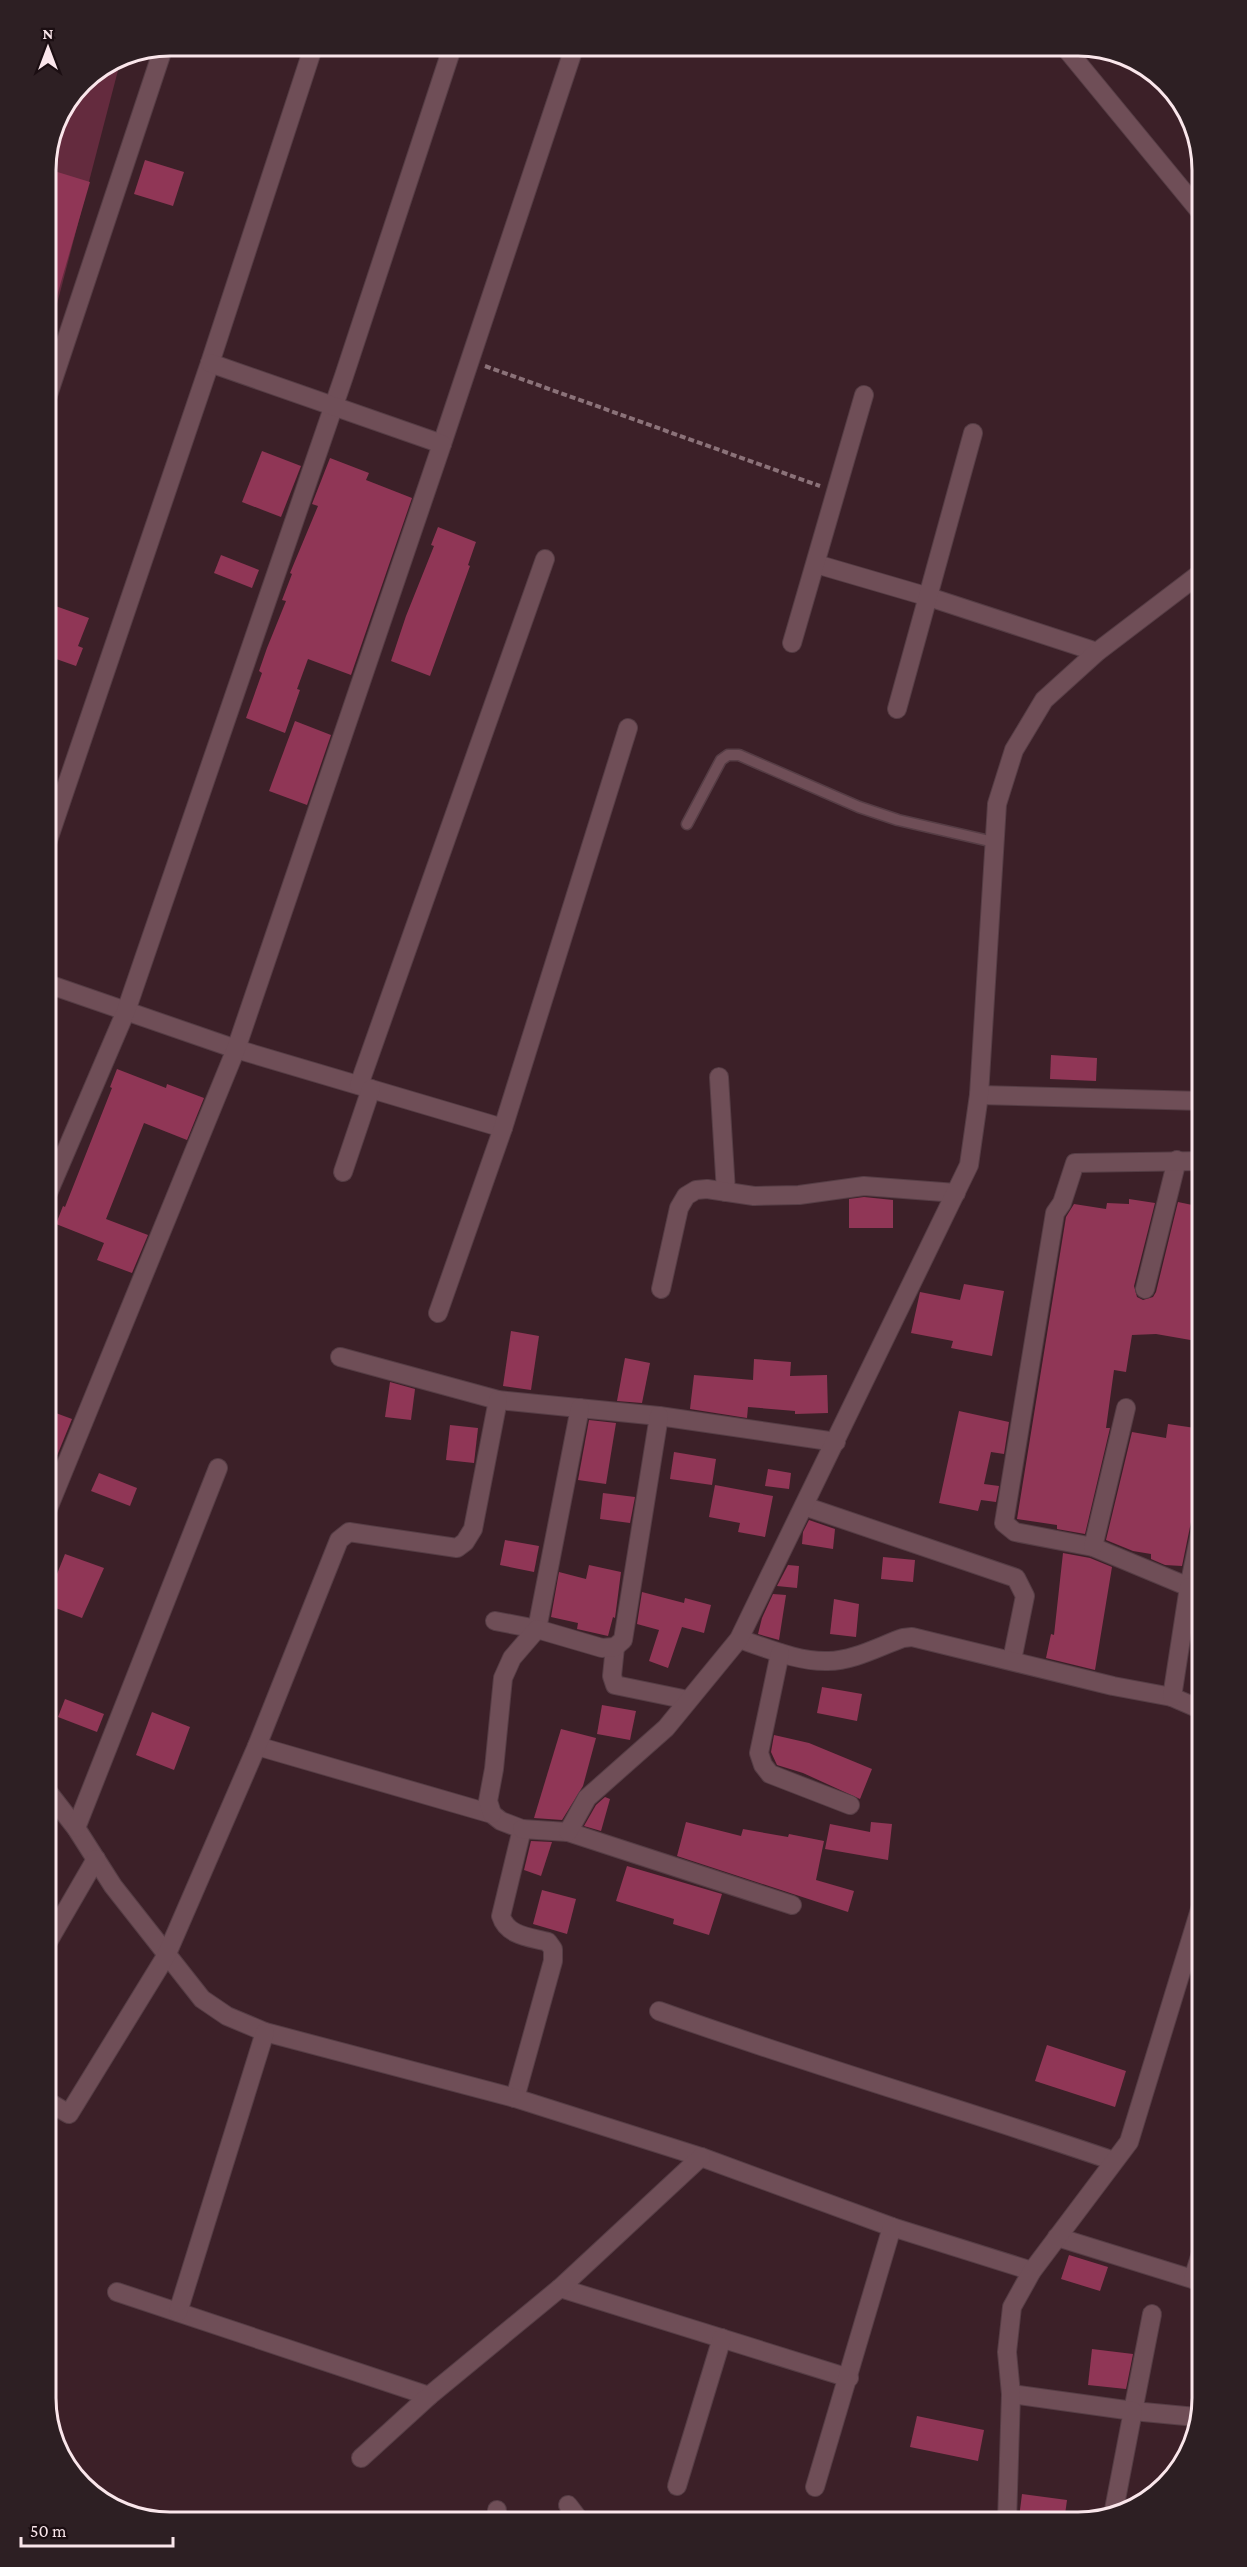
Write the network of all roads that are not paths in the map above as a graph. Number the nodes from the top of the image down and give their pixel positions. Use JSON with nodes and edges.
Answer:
{"nodes":[{"id":1,"x":161,"y":56,"type":"edge"},
{"id":2,"x":310,"y":56,"type":"edge"},
{"id":3,"x":449,"y":56,"type":"edge"},
{"id":4,"x":571,"y":56,"type":"edge"},
{"id":5,"x":1072,"y":56,"type":"edge"},
{"id":6,"x":1192,"y":201,"type":"edge"},
{"id":7,"x":210,"y":363,"type":"junction"},
{"id":8,"x":56,"y":371,"type":"edge"},
{"id":9,"x":864,"y":395,"type":"dead end"},
{"id":10,"x":334,"y":404,"type":"junction"},
{"id":11,"x":972,"y":433,"type":"dead end"},
{"id":12,"x":442,"y":444,"type":"junction"},
{"id":13,"x":545,"y":559,"type":"dead end"},
{"id":14,"x":816,"y":564,"type":"junction"},
{"id":15,"x":1192,"y":580,"type":"edge"},
{"id":16,"x":928,"y":597,"type":"junction"},
{"id":17,"x":792,"y":643,"type":"dead end"},
{"id":18,"x":1097,"y":652,"type":"junction"},
{"id":19,"x":897,"y":709,"type":"dead end"},
{"id":20,"x":628,"y":728,"type":"dead end"},
{"id":21,"x":56,"y":817,"type":"edge"},
{"id":22,"x":687,"y":824,"type":"dead end"},
{"id":23,"x":994,"y":843,"type":"junction"},
{"id":24,"x":56,"y":987,"type":"edge"},
{"id":25,"x":126,"y":1011,"type":"junction"},
{"id":26,"x":236,"y":1049,"type":"junction"},
{"id":27,"x":719,"y":1077,"type":"dead end"},
{"id":28,"x":365,"y":1087,"type":"junction"},
{"id":29,"x":979,"y":1095,"type":"junction"},
{"id":30,"x":1192,"y":1101,"type":"edge"},
{"id":31,"x":503,"y":1128,"type":"junction"},
{"id":32,"x":1177,"y":1160,"type":"junction"},
{"id":33,"x":1192,"y":1161,"type":"edge"},
{"id":34,"x":343,"y":1172,"type":"dead end"},
{"id":35,"x":56,"y":1174,"type":"edge"},
{"id":36,"x":726,"y":1192,"type":"junction"},
{"id":37,"x":956,"y":1193,"type":"junction"},
{"id":38,"x":661,"y":1289,"type":"dead end"},
{"id":39,"x":1145,"y":1289,"type":"dead end"},
{"id":40,"x":438,"y":1313,"type":"dead end"},
{"id":41,"x":340,"y":1357,"type":"dead end"},
{"id":42,"x":498,"y":1400,"type":"junction"},
{"id":43,"x":580,"y":1408,"type":"junction"},
{"id":44,"x":1126,"y":1408,"type":"dead end"},
{"id":45,"x":659,"y":1416,"type":"junction"},
{"id":46,"x":836,"y":1442,"type":"junction"},
{"id":47,"x":218,"y":1468,"type":"dead end"},
{"id":48,"x":56,"y":1489,"type":"edge"},
{"id":49,"x":804,"y":1506,"type":"junction"},
{"id":50,"x":1093,"y":1547,"type":"junction"},
{"id":51,"x":1192,"y":1588,"type":"edge"},
{"id":52,"x":1192,"y":1603,"type":"edge"},
{"id":53,"x":495,"y":1621,"type":"dead end"},
{"id":54,"x":537,"y":1629,"type":"junction"},
{"id":55,"x":739,"y":1639,"type":"junction"},
{"id":56,"x":615,"y":1647,"type":"junction"},
{"id":57,"x":780,"y":1653,"type":"junction"},
{"id":58,"x":1012,"y":1660,"type":"junction"},
{"id":59,"x":1172,"y":1696,"type":"junction"},
{"id":60,"x":688,"y":1700,"type":"junction"},
{"id":61,"x":1192,"y":1705,"type":"edge"},
{"id":62,"x":257,"y":1746,"type":"junction"},
{"id":63,"x":56,"y":1802,"type":"edge"},
{"id":64,"x":850,"y":1805,"type":"dead end"},
{"id":65,"x":492,"y":1814,"type":"junction"},
{"id":66,"x":76,"y":1828,"type":"junction"},
{"id":67,"x":522,"y":1829,"type":"junction"},
{"id":68,"x":568,"y":1832,"type":"junction"},
{"id":69,"x":96,"y":1858,"type":"junction"},
{"id":70,"x":792,"y":1905,"type":"dead end"},
{"id":71,"x":56,"y":1928,"type":"edge"},
{"id":72,"x":1192,"y":1936,"type":"edge"},
{"id":73,"x":166,"y":1956,"type":"junction"},
{"id":74,"x":659,"y":2011,"type":"dead end"},
{"id":75,"x":265,"y":2032,"type":"junction"},
{"id":76,"x":515,"y":2098,"type":"junction"},
{"id":77,"x":56,"y":2106,"type":"edge"},
{"id":78,"x":700,"y":2157,"type":"junction"},
{"id":79,"x":1114,"y":2161,"type":"junction"},
{"id":80,"x":892,"y":2227,"type":"junction"},
{"id":81,"x":1057,"y":2237,"type":"junction"},
{"id":82,"x":1032,"y":2271,"type":"junction"},
{"id":83,"x":1192,"y":2279,"type":"edge"},
{"id":84,"x":560,"y":2288,"type":"junction"},
{"id":85,"x":117,"y":2292,"type":"dead end"},
{"id":86,"x":177,"y":2312,"type":"junction"},
{"id":87,"x":1152,"y":2314,"type":"dead end"},
{"id":88,"x":722,"y":2338,"type":"junction"},
{"id":89,"x":849,"y":2378,"type":"junction"},
{"id":90,"x":1011,"y":2394,"type":"junction"},
{"id":91,"x":429,"y":2396,"type":"junction"},
{"id":92,"x":1133,"y":2411,"type":"junction"},
{"id":93,"x":1190,"y":2416,"type":"edge"},
{"id":94,"x":361,"y":2458,"type":"dead end"},
{"id":95,"x":677,"y":2486,"type":"dead end"},
{"id":96,"x":816,"y":2487,"type":"dead end"},
{"id":97,"x":568,"y":2505,"type":"dead end"},
{"id":98,"x":1115,"y":2505,"type":"edge"},
{"id":99,"x":573,"y":2511,"type":"edge"},
{"id":100,"x":1007,"y":2512,"type":"edge"}],
"edges":[{"from":1,"to":8,"type":"street"},
{"from":2,"to":7,"type":"street"},
{"from":3,"to":10,"type":"street"},
{"from":4,"to":12,"type":"street"},
{"from":5,"to":6,"type":"street"},
{"from":7,"to":10,"type":"street"},
{"from":7,"to":21,"type":"street"},
{"from":9,"to":14,"type":"street"},
{"from":10,"to":12,"type":"street"},
{"from":10,"to":25,"type":"street"},
{"from":11,"to":16,"type":"street"},
{"from":12,"to":26,"type":"street"},
{"from":13,"to":28,"type":"street"},
{"from":14,"to":16,"type":"street"},
{"from":14,"to":17,"type":"street"},
{"from":15,"to":18,"type":"street"},
{"from":16,"to":18,"type":"street"},
{"from":16,"to":19,"type":"street"},
{"from":18,"to":23,"type":"street"},
{"from":20,"to":31,"type":"street"},
{"from":22,"to":23,"type":"lane"},
{"from":23,"to":29,"type":"street"},
{"from":24,"to":25,"type":"street"},
{"from":25,"to":26,"type":"street"},
{"from":25,"to":35,"type":"street"},
{"from":26,"to":28,"type":"street"},
{"from":26,"to":48,"type":"street"},
{"from":27,"to":36,"type":"street"},
{"from":28,"to":31,"type":"street"},
{"from":28,"to":34,"type":"street"},
{"from":29,"to":30,"type":"street"},
{"from":29,"to":37,"type":"street"},
{"from":31,"to":40,"type":"street"},
{"from":32,"to":33,"type":"street"},
{"from":32,"to":39,"type":"street"},
{"from":32,"to":50,"type":"street"},
{"from":36,"to":37,"type":"street"},
{"from":36,"to":38,"type":"street"},
{"from":37,"to":46,"type":"street"},
{"from":41,"to":42,"type":"street"},
{"from":42,"to":43,"type":"street"},
{"from":42,"to":62,"type":"street"},
{"from":43,"to":45,"type":"street"},
{"from":43,"to":54,"type":"street"},
{"from":44,"to":50,"type":"street"},
{"from":45,"to":46,"type":"street"},
{"from":45,"to":56,"type":"street"},
{"from":46,"to":49,"type":"street"},
{"from":47,"to":66,"type":"street"},
{"from":49,"to":55,"type":"street"},
{"from":49,"to":58,"type":"street"},
{"from":50,"to":51,"type":"street"},
{"from":52,"to":59,"type":"street"},
{"from":53,"to":54,"type":"street"},
{"from":54,"to":56,"type":"street"},
{"from":54,"to":65,"type":"street"},
{"from":55,"to":57,"type":"street"},
{"from":55,"to":60,"type":"street"},
{"from":56,"to":60,"type":"street"},
{"from":57,"to":58,"type":"street"},
{"from":57,"to":64,"type":"street"},
{"from":58,"to":59,"type":"street"},
{"from":59,"to":61,"type":"street"},
{"from":60,"to":68,"type":"street"},
{"from":62,"to":65,"type":"street"},
{"from":62,"to":73,"type":"street"},
{"from":63,"to":66,"type":"street"},
{"from":65,"to":67,"type":"street"},
{"from":66,"to":69,"type":"street"},
{"from":67,"to":68,"type":"street"},
{"from":67,"to":76,"type":"street"},
{"from":68,"to":70,"type":"street"},
{"from":69,"to":71,"type":"street"},
{"from":69,"to":73,"type":"street"},
{"from":72,"to":79,"type":"street"},
{"from":73,"to":75,"type":"street"},
{"from":73,"to":77,"type":"street"},
{"from":74,"to":79,"type":"street"},
{"from":75,"to":76,"type":"street"},
{"from":75,"to":86,"type":"street"},
{"from":76,"to":78,"type":"street"},
{"from":78,"to":80,"type":"street"},
{"from":78,"to":84,"type":"street"},
{"from":79,"to":81,"type":"street"},
{"from":80,"to":82,"type":"street"},
{"from":80,"to":89,"type":"street"},
{"from":81,"to":82,"type":"street"},
{"from":81,"to":83,"type":"street"},
{"from":82,"to":90,"type":"street"},
{"from":84,"to":88,"type":"street"},
{"from":84,"to":91,"type":"street"},
{"from":85,"to":86,"type":"street"},
{"from":86,"to":91,"type":"street"},
{"from":87,"to":92,"type":"street"},
{"from":88,"to":89,"type":"street"},
{"from":88,"to":95,"type":"street"},
{"from":89,"to":96,"type":"street"},
{"from":90,"to":92,"type":"street"},
{"from":90,"to":100,"type":"street"},
{"from":91,"to":94,"type":"street"},
{"from":92,"to":93,"type":"street"},
{"from":92,"to":98,"type":"street"},
{"from":97,"to":99,"type":"street"}]}
